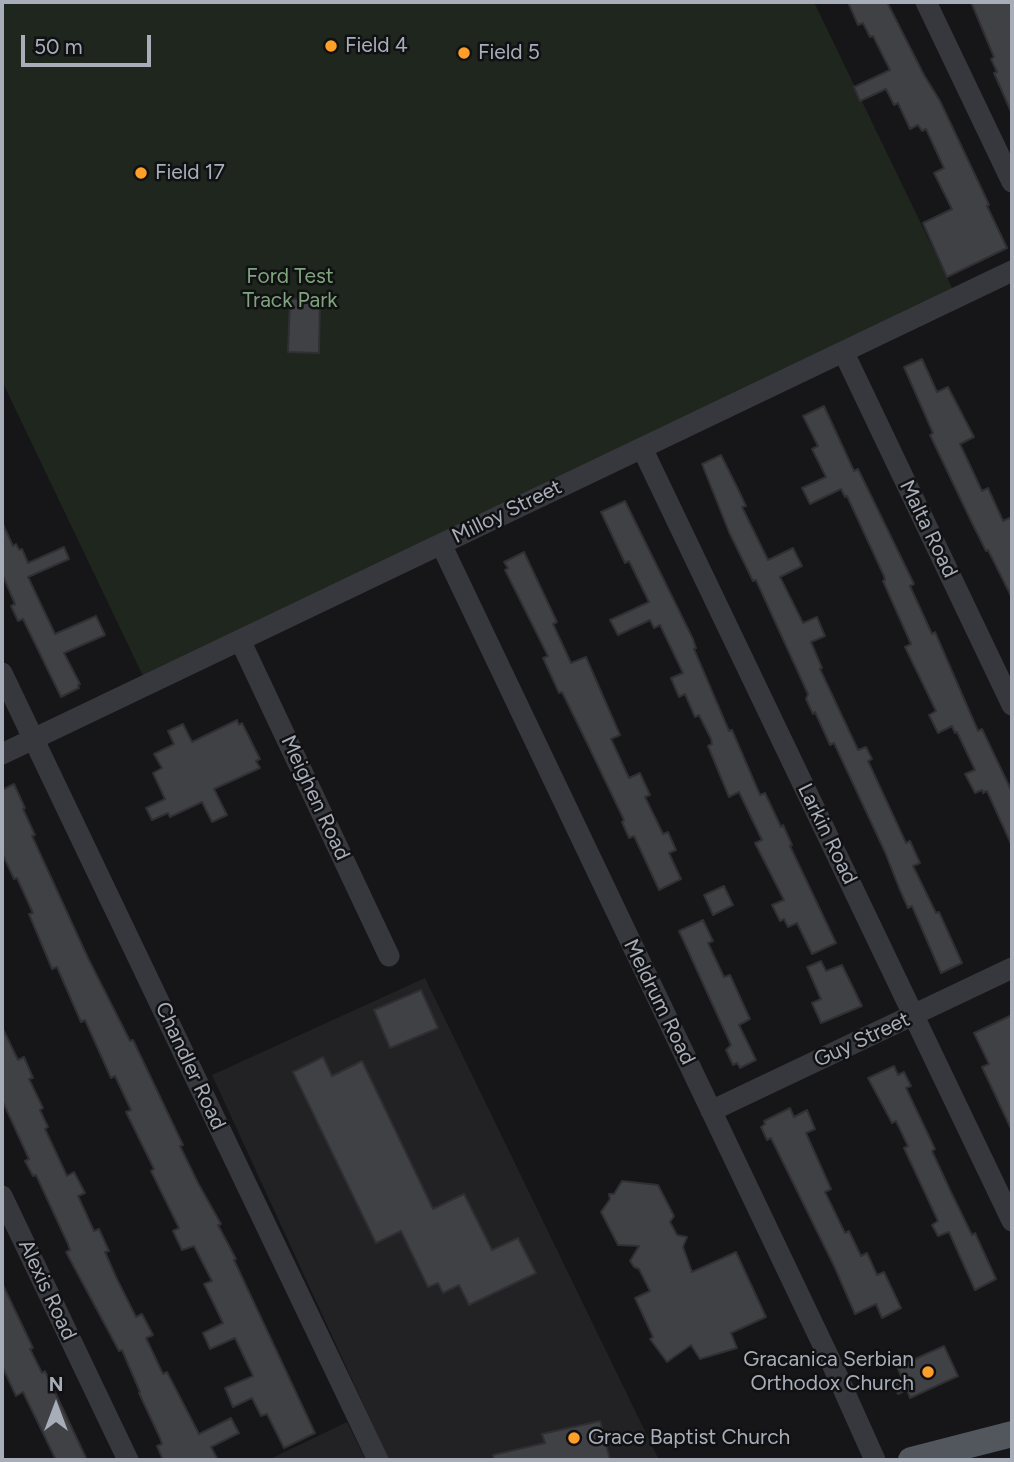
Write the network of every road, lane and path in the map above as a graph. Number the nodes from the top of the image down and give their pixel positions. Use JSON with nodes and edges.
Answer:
{"nodes":[{"id":1,"x":926,"y":2,"type":"edge"},
{"id":2,"x":1012,"y":182,"type":"edge"},
{"id":3,"x":1012,"y":271,"type":"edge"},
{"id":4,"x":844,"y":353,"type":"junction"},
{"id":5,"x":642,"y":447,"type":"junction"},
{"id":6,"x":441,"y":544,"type":"junction"},
{"id":7,"x":240,"y":640,"type":"junction"},
{"id":8,"x":2,"y":673,"type":"edge"},
{"id":9,"x":1012,"y":705,"type":"edge"},
{"id":10,"x":33,"y":739,"type":"junction"},
{"id":11,"x":2,"y":754,"type":"edge"},
{"id":12,"x":389,"y":956,"type":"dead end"},
{"id":13,"x":1012,"y":968,"type":"edge"},
{"id":14,"x":914,"y":1015,"type":"junction"},
{"id":15,"x":711,"y":1111,"type":"junction"},
{"id":16,"x":2,"y":1196,"type":"edge"},
{"id":17,"x":1012,"y":1221,"type":"edge"},
{"id":18,"x":1012,"y":1434,"type":"edge"},
{"id":19,"x":128,"y":1460,"type":"edge"},
{"id":20,"x":378,"y":1460,"type":"edge"},
{"id":21,"x":875,"y":1460,"type":"edge"},
{"id":22,"x":911,"y":1460,"type":"edge"}],
"edges":[{"from":1,"to":2,"type":"street"},
{"from":3,"to":4,"type":"street","name":"Milloy Street"},
{"from":4,"to":5,"type":"street","name":"Milloy Street"},
{"from":4,"to":9,"type":"street","name":"Malta Road"},
{"from":5,"to":6,"type":"street","name":"Milloy Street"},
{"from":5,"to":14,"type":"street","name":"Larkin Road"},
{"from":6,"to":7,"type":"street","name":"Milloy Street"},
{"from":6,"to":15,"type":"street","name":"Meldrum Road"},
{"from":7,"to":10,"type":"street","name":"Milloy Street"},
{"from":7,"to":12,"type":"street","name":"Meighen Road"},
{"from":8,"to":10,"type":"street","name":"Chandler Road"},
{"from":10,"to":11,"type":"street","name":"Milloy Street"},
{"from":10,"to":20,"type":"street","name":"Chandler Road"},
{"from":13,"to":14,"type":"street","name":"Guy Street"},
{"from":14,"to":15,"type":"street","name":"Guy Street"},
{"from":14,"to":17,"type":"street","name":"Larkin Road"},
{"from":15,"to":21,"type":"street","name":"Meldrum Road"},
{"from":16,"to":19,"type":"street","name":"Alexis Road"},
{"from":18,"to":22,"type":"main road"}]}
